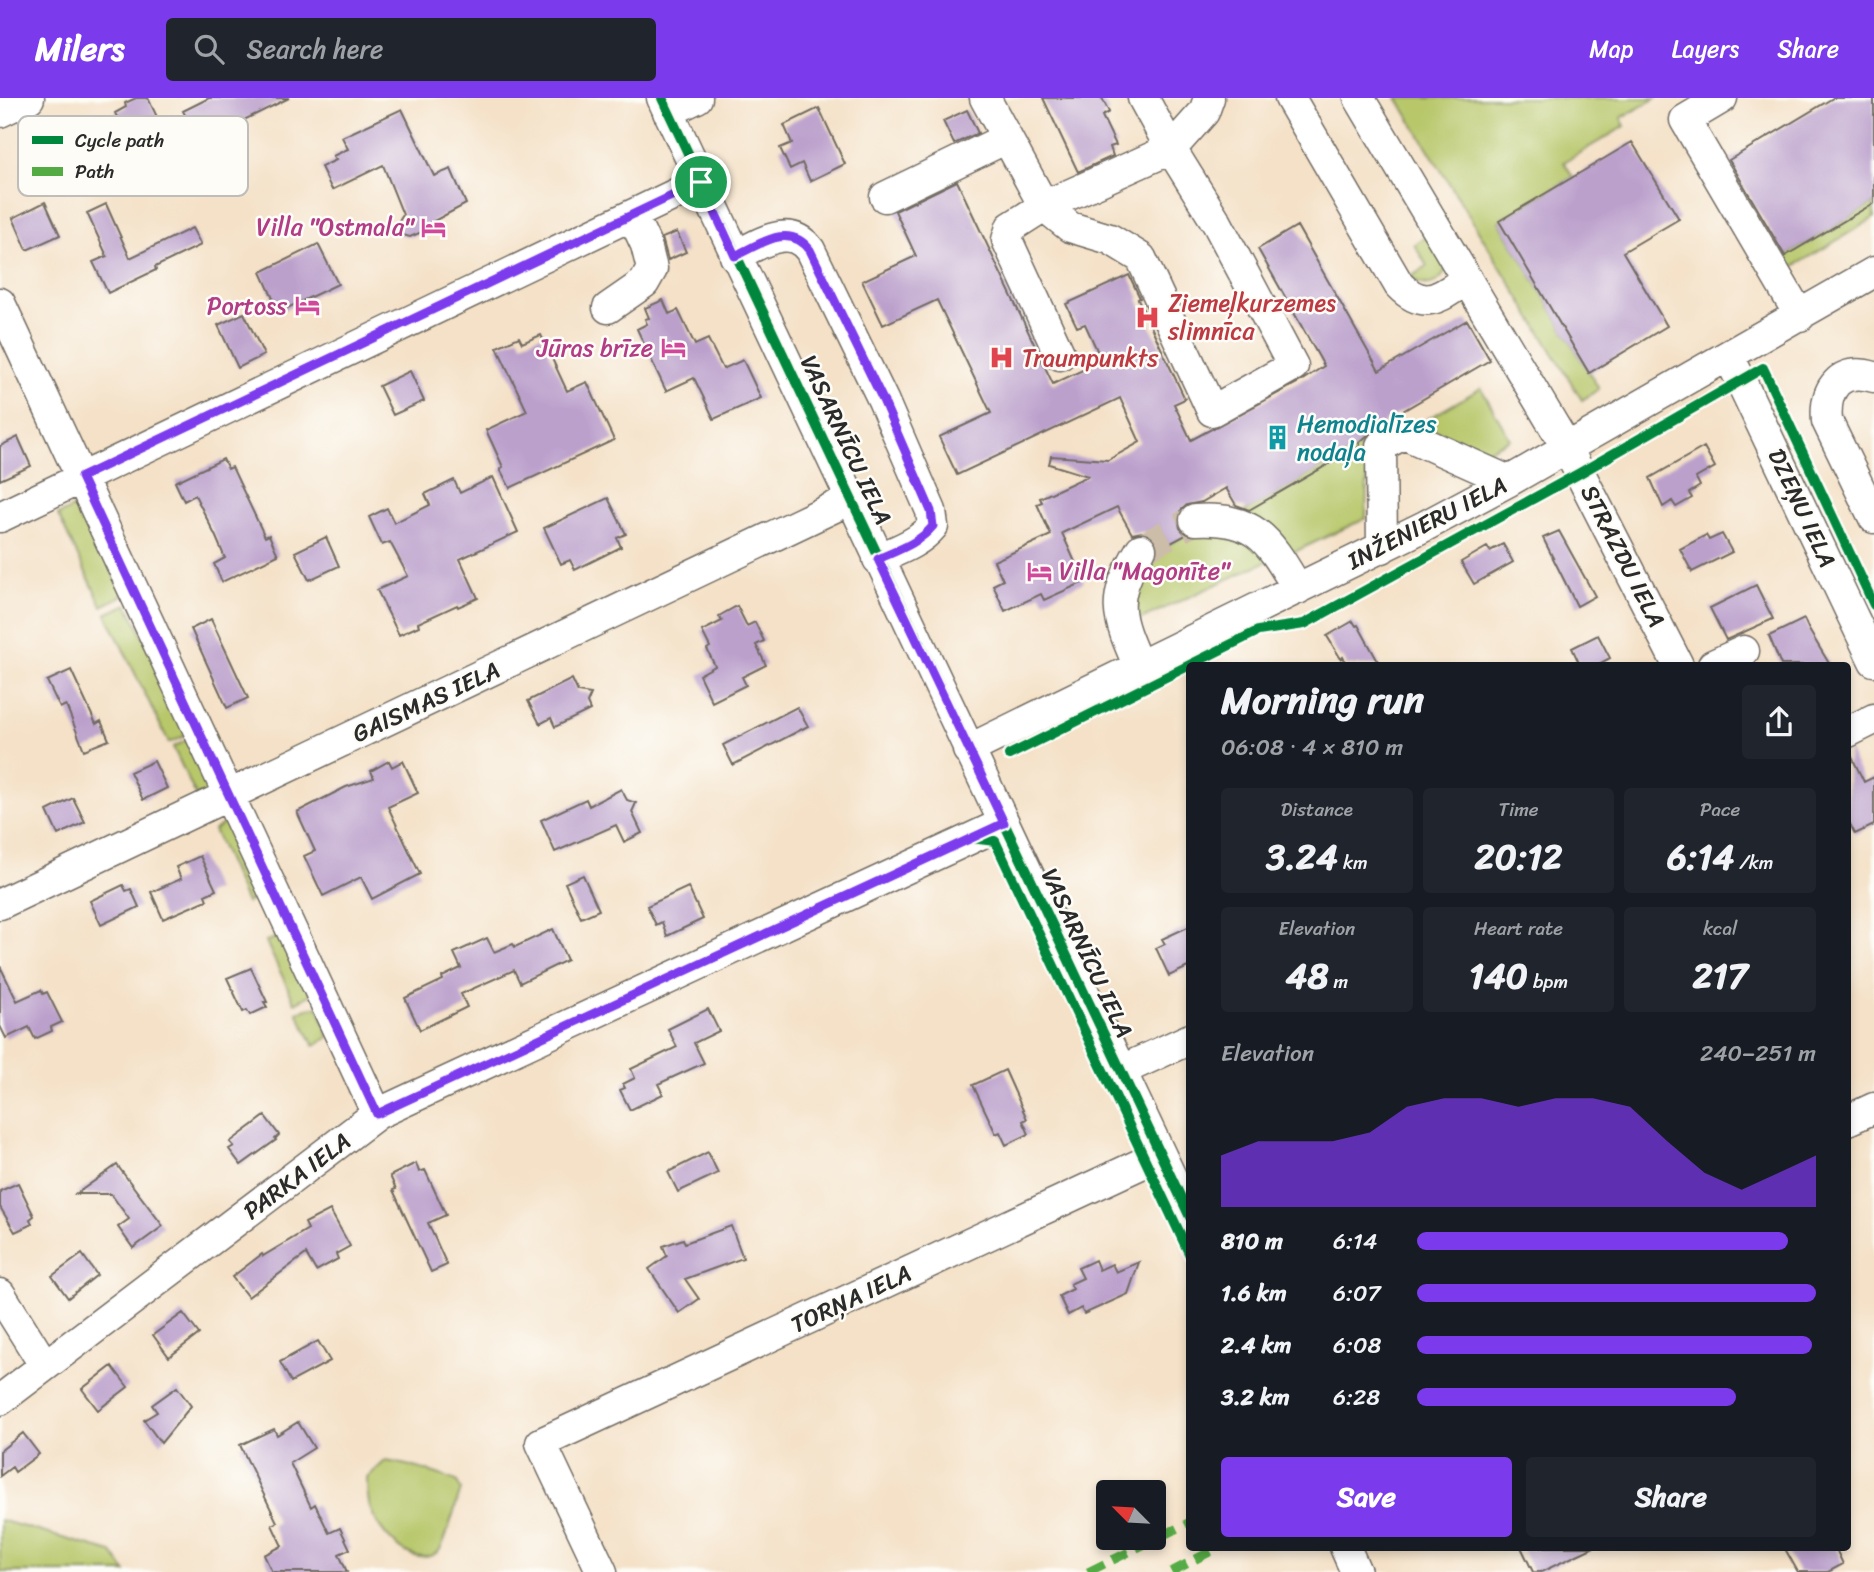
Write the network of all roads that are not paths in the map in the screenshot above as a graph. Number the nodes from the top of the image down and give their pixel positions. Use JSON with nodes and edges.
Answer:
{"nodes":[{"id":1,"x":29,"y":98,"type":"edge"},
{"id":2,"x":697,"y":98,"type":"edge"},
{"id":3,"x":985,"y":98,"type":"edge"},
{"id":4,"x":1143,"y":98,"type":"edge"},
{"id":5,"x":1209,"y":98,"type":"edge"},
{"id":6,"x":1290,"y":98,"type":"edge"},
{"id":7,"x":1359,"y":98,"type":"edge"},
{"id":8,"x":1723,"y":98,"type":"edge"},
{"id":9,"x":665,"y":105,"type":"edge"},
{"id":10,"x":0,"y":112,"type":"edge"},
{"id":11,"x":1007,"y":138,"type":"junction"},
{"id":12,"x":1171,"y":149,"type":"junction"},
{"id":13,"x":701,"y":182,"type":"junction"},
{"id":14,"x":885,"y":197,"type":"dead end"},
{"id":15,"x":1044,"y":206,"type":"junction"},
{"id":16,"x":632,"y":215,"type":"junction"},
{"id":17,"x":735,"y":256,"type":"junction"},
{"id":18,"x":1874,"y":272,"type":"edge"},
{"id":19,"x":1467,"y":279,"type":"junction"},
{"id":20,"x":0,"y":303,"type":"edge"},
{"id":21,"x":608,"y":308,"type":"dead end"},
{"id":22,"x":1800,"y":316,"type":"junction"},
{"id":23,"x":1060,"y":355,"type":"dead end"},
{"id":24,"x":1729,"y":356,"type":"junction"},
{"id":25,"x":1874,"y":377,"type":"edge"},
{"id":26,"x":1567,"y":448,"type":"junction"},
{"id":27,"x":81,"y":477,"type":"junction"},
{"id":28,"x":1509,"y":481,"type":"junction"},
{"id":29,"x":851,"y":499,"type":"junction"},
{"id":30,"x":0,"y":517,"type":"edge"},
{"id":31,"x":1874,"y":518,"type":"edge"},
{"id":32,"x":1195,"y":520,"type":"tunnel mouth"},
{"id":33,"x":1382,"y":548,"type":"junction"},
{"id":34,"x":1141,"y":549,"type":"tunnel mouth"},
{"id":35,"x":878,"y":559,"type":"junction"},
{"id":36,"x":1298,"y":589,"type":"junction"},
{"id":37,"x":1744,"y":651,"type":"dead end"},
{"id":38,"x":1874,"y":661,"type":"edge"},
{"id":39,"x":1674,"y":662,"type":"edge"},
{"id":40,"x":1720,"y":662,"type":"edge"},
{"id":41,"x":1139,"y":667,"type":"junction"},
{"id":42,"x":1874,"y":719,"type":"edge"},
{"id":43,"x":1851,"y":730,"type":"edge"},
{"id":44,"x":968,"y":750,"type":"junction"},
{"id":45,"x":229,"y":795,"type":"junction"},
{"id":46,"x":1004,"y":823,"type":"junction"},
{"id":47,"x":0,"y":904,"type":"edge"},
{"id":48,"x":1186,"y":1041,"type":"edge"},
{"id":49,"x":1120,"y":1072,"type":"junction"},
{"id":50,"x":1874,"y":1108,"type":"edge"},
{"id":51,"x":377,"y":1114,"type":"junction"},
{"id":52,"x":1851,"y":1119,"type":"edge"},
{"id":53,"x":1160,"y":1155,"type":"junction"},
{"id":54,"x":1186,"y":1209,"type":"edge"},
{"id":55,"x":0,"y":1294,"type":"edge"},
{"id":56,"x":45,"y":1366,"type":"junction"},
{"id":57,"x":0,"y":1401,"type":"edge"},
{"id":58,"x":1347,"y":1551,"type":"edge"},
{"id":59,"x":602,"y":1572,"type":"edge"},
{"id":60,"x":1356,"y":1572,"type":"edge"}],
"edges":[{"from":1,"to":10,"type":"street"},
{"from":2,"to":9,"type":"street"},
{"from":3,"to":11,"type":"street"},
{"from":4,"to":12,"type":"street"},
{"from":5,"to":12,"type":"street"},
{"from":6,"to":19,"type":"street"},
{"from":7,"to":19,"type":"street","name":"STRAZDU IELA"},
{"from":8,"to":22,"type":"street"},
{"from":9,"to":13,"type":"street","name":"VASARNĪCU IELA"},
{"from":11,"to":14,"type":"street"},
{"from":11,"to":15,"type":"street"},
{"from":12,"to":15,"type":"street"},
{"from":12,"to":15,"type":"street"},
{"from":13,"to":16,"type":"street"},
{"from":13,"to":17,"type":"street","name":"VASARNĪCU IELA"},
{"from":15,"to":23,"type":"street"},
{"from":16,"to":21,"type":"street"},
{"from":16,"to":27,"type":"street"},
{"from":17,"to":29,"type":"street","name":"VASARNĪCU IELA"},
{"from":17,"to":35,"type":"street"},
{"from":18,"to":22,"type":"street","name":"INŽENIERU IELA"},
{"from":19,"to":26,"type":"street","name":"STRAZDU IELA"},
{"from":20,"to":27,"type":"street"},
{"from":22,"to":24,"type":"street","name":"INŽENIERU IELA"},
{"from":24,"to":26,"type":"street","name":"INŽENIERU IELA"},
{"from":24,"to":38,"type":"street","name":"DZEŅU IELA"},
{"from":25,"to":31,"type":"street"},
{"from":26,"to":28,"type":"street","name":"INŽENIERU IELA"},
{"from":26,"to":39,"type":"street","name":"STRAZDU IELA"},
{"from":27,"to":30,"type":"street"},
{"from":27,"to":45,"type":"street"},
{"from":28,"to":33,"type":"street","name":"INŽENIERU IELA"},
{"from":28,"to":33,"type":"street"},
{"from":29,"to":35,"type":"street","name":"VASARNĪCU IELA"},
{"from":29,"to":45,"type":"street","name":"GAISMAS IELA"},
{"from":32,"to":36,"type":"street"},
{"from":33,"to":36,"type":"street","name":"INŽENIERU IELA"},
{"from":34,"to":41,"type":"street"},
{"from":35,"to":44,"type":"street","name":"VASARNĪCU IELA"},
{"from":36,"to":41,"type":"street","name":"INŽENIERU IELA"},
{"from":37,"to":40,"type":"street"},
{"from":41,"to":44,"type":"street","name":"INŽENIERU IELA"},
{"from":42,"to":43,"type":"street"},
{"from":44,"to":46,"type":"street","name":"VASARNĪCU IELA"},
{"from":45,"to":47,"type":"street","name":"GAISMAS IELA"},
{"from":45,"to":51,"type":"street"},
{"from":46,"to":49,"type":"street","name":"VASARNĪCU IELA"},
{"from":46,"to":51,"type":"street","name":"PARKA IELA"},
{"from":48,"to":49,"type":"street"},
{"from":49,"to":53,"type":"street","name":"VASARNĪCU IELA"},
{"from":50,"to":52,"type":"street"},
{"from":51,"to":56,"type":"street","name":"PARKA IELA"},
{"from":53,"to":54,"type":"street","name":"VASARNĪCU IELA"},
{"from":53,"to":59,"type":"street","name":"TORŅA IELA"},
{"from":55,"to":56,"type":"street"},
{"from":56,"to":57,"type":"street","name":"PARKA IELA"},
{"from":58,"to":60,"type":"street"}]}
